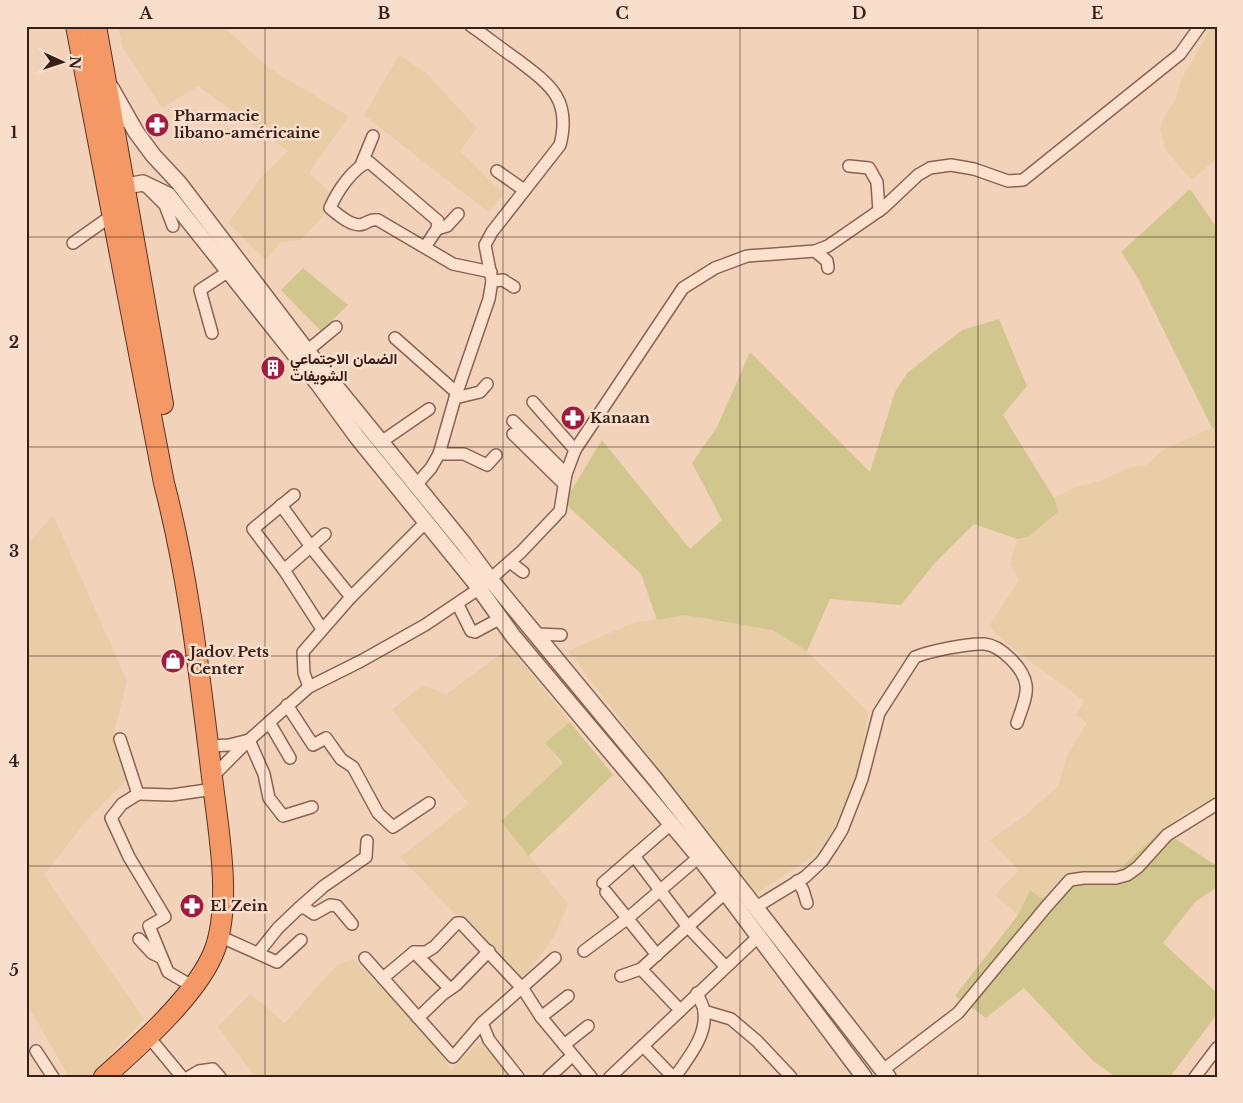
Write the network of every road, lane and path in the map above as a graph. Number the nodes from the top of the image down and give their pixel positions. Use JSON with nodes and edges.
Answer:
{"nodes":[{"id":1,"x":76,"y":26,"type":"edge"},
{"id":2,"x":96,"y":26,"type":"edge"},
{"id":3,"x":471,"y":26,"type":"edge"},
{"id":4,"x":1200,"y":26,"type":"edge"},
{"id":5,"x":107,"y":82,"type":"junction"},
{"id":6,"x":372,"y":136,"type":"dead end"},
{"id":7,"x":361,"y":165,"type":"junction"},
{"id":8,"x":848,"y":166,"type":"dead end"},
{"id":9,"x":497,"y":171,"type":"dead end"},
{"id":10,"x":135,"y":184,"type":"junction"},
{"id":11,"x":524,"y":190,"type":"junction"},
{"id":12,"x":879,"y":211,"type":"junction"},
{"id":13,"x":114,"y":214,"type":"junction"},
{"id":14,"x":458,"y":214,"type":"dead end"},
{"id":15,"x":173,"y":226,"type":"dead end"},
{"id":16,"x":437,"y":229,"type":"junction"},
{"id":17,"x":73,"y":244,"type":"dead end"},
{"id":18,"x":425,"y":247,"type":"junction"},
{"id":19,"x":815,"y":251,"type":"junction"},
{"id":20,"x":828,"y":268,"type":"dead end"},
{"id":21,"x":229,"y":271,"type":"junction"},
{"id":22,"x":491,"y":277,"type":"junction"},
{"id":23,"x":514,"y":286,"type":"dead end"},
{"id":24,"x":336,"y":327,"type":"dead end"},
{"id":25,"x":212,"y":333,"type":"dead end"},
{"id":26,"x":395,"y":338,"type":"dead end"},
{"id":27,"x":307,"y":351,"type":"junction"},
{"id":28,"x":487,"y":384,"type":"dead end"},
{"id":29,"x":456,"y":396,"type":"junction"},
{"id":30,"x":533,"y":402,"type":"dead end"},
{"id":31,"x":429,"y":409,"type":"dead end"},
{"id":32,"x":513,"y":421,"type":"dead end"},
{"id":33,"x":513,"y":434,"type":"dead end"},
{"id":34,"x":381,"y":442,"type":"junction"},
{"id":35,"x":574,"y":450,"type":"junction"},
{"id":36,"x":439,"y":454,"type":"junction"},
{"id":37,"x":496,"y":456,"type":"dead end"},
{"id":38,"x":565,"y":479,"type":"junction"},
{"id":39,"x":416,"y":484,"type":"junction"},
{"id":40,"x":294,"y":495,"type":"dead end"},
{"id":41,"x":281,"y":505,"type":"junction"},
{"id":42,"x":426,"y":522,"type":"junction"},
{"id":43,"x":177,"y":532,"type":"junction"},
{"id":44,"x":325,"y":534,"type":"dead end"},
{"id":45,"x":311,"y":547,"type":"junction"},
{"id":46,"x":510,"y":562,"type":"junction"},
{"id":47,"x":284,"y":570,"type":"junction"},
{"id":48,"x":523,"y":572,"type":"dead end"},
{"id":49,"x":485,"y":584,"type":"junction"},
{"id":50,"x":351,"y":597,"type":"junction"},
{"id":51,"x":458,"y":604,"type":"junction"},
{"id":52,"x":499,"y":618,"type":"junction"},
{"id":53,"x":322,"y":629,"type":"junction"},
{"id":54,"x":538,"y":634,"type":"junction"},
{"id":55,"x":561,"y":635,"type":"dead end"},
{"id":56,"x":309,"y":687,"type":"junction"},
{"id":57,"x":288,"y":705,"type":"junction"},
{"id":58,"x":269,"y":722,"type":"junction"},
{"id":59,"x":1017,"y":723,"type":"dead end"},
{"id":60,"x":120,"y":739,"type":"dead end"},
{"id":61,"x":249,"y":740,"type":"junction"},
{"id":62,"x":209,"y":746,"type":"junction"},
{"id":63,"x":290,"y":758,"type":"dead end"},
{"id":64,"x":213,"y":783,"type":"junction"},
{"id":65,"x":138,"y":794,"type":"junction"},
{"id":66,"x":429,"y":803,"type":"dead end"},
{"id":67,"x":1217,"y":804,"type":"edge"},
{"id":68,"x":312,"y":807,"type":"dead end"},
{"id":69,"x":672,"y":823,"type":"junction"},
{"id":70,"x":367,"y":841,"type":"dead end"},
{"id":71,"x":634,"y":856,"type":"junction"},
{"id":72,"x":699,"y":857,"type":"junction"},
{"id":73,"x":797,"y":881,"type":"junction"},
{"id":74,"x":660,"y":890,"type":"junction"},
{"id":75,"x":726,"y":892,"type":"junction"},
{"id":76,"x":807,"y":903,"type":"dead end"},
{"id":77,"x":756,"y":907,"type":"junction"},
{"id":78,"x":299,"y":908,"type":"junction"},
{"id":79,"x":628,"y":918,"type":"junction"},
{"id":80,"x":352,"y":924,"type":"dead end"},
{"id":81,"x":688,"y":927,"type":"junction"},
{"id":82,"x":760,"y":934,"type":"junction"},
{"id":83,"x":219,"y":936,"type":"junction"},
{"id":84,"x":139,"y":939,"type":"dead end"},
{"id":85,"x":301,"y":940,"type":"dead end"},
{"id":86,"x":489,"y":951,"type":"junction"},
{"id":87,"x":584,"y":951,"type":"dead end"},
{"id":88,"x":414,"y":952,"type":"junction"},
{"id":89,"x":258,"y":953,"type":"junction"},
{"id":90,"x":657,"y":955,"type":"junction"},
{"id":91,"x":160,"y":957,"type":"junction"},
{"id":92,"x":365,"y":958,"type":"dead end"},
{"id":93,"x":555,"y":958,"type":"dead end"},
{"id":94,"x":725,"y":966,"type":"junction"},
{"id":95,"x":641,"y":969,"type":"junction"},
{"id":96,"x":621,"y":976,"type":"dead end"},
{"id":97,"x":383,"y":978,"type":"junction"},
{"id":98,"x":192,"y":986,"type":"junction"},
{"id":99,"x":450,"y":989,"type":"junction"},
{"id":100,"x":522,"y":989,"type":"junction"},
{"id":101,"x":697,"y":993,"type":"junction"},
{"id":102,"x":568,"y":996,"type":"dead end"},
{"id":103,"x":680,"y":1010,"type":"junction"},
{"id":104,"x":704,"y":1011,"type":"junction"},
{"id":105,"x":541,"y":1017,"type":"junction"},
{"id":106,"x":418,"y":1018,"type":"junction"},
{"id":107,"x":482,"y":1023,"type":"junction"},
{"id":108,"x":588,"y":1026,"type":"dead end"},
{"id":109,"x":148,"y":1036,"type":"junction"},
{"id":110,"x":564,"y":1045,"type":"junction"},
{"id":111,"x":642,"y":1047,"type":"junction"},
{"id":112,"x":1217,"y":1048,"type":"edge"},
{"id":113,"x":36,"y":1052,"type":"dead end"},
{"id":114,"x":572,"y":1056,"type":"junction"},
{"id":115,"x":886,"y":1073,"type":"edge"},
{"id":116,"x":53,"y":1077,"type":"edge"},
{"id":117,"x":104,"y":1077,"type":"edge"},
{"id":118,"x":182,"y":1077,"type":"edge"},
{"id":119,"x":189,"y":1077,"type":"edge"},
{"id":120,"x":220,"y":1077,"type":"edge"},
{"id":121,"x":518,"y":1077,"type":"edge"},
{"id":122,"x":549,"y":1077,"type":"edge"},
{"id":123,"x":591,"y":1077,"type":"edge"},
{"id":124,"x":610,"y":1077,"type":"edge"},
{"id":125,"x":667,"y":1077,"type":"edge"},
{"id":126,"x":674,"y":1077,"type":"edge"},
{"id":127,"x":791,"y":1077,"type":"edge"},
{"id":128,"x":864,"y":1077,"type":"edge"},
{"id":129,"x":1195,"y":1077,"type":"edge"}],
"edges":[{"from":1,"to":13,"type":"highway"},
{"from":2,"to":5,"type":"highway"},
{"from":3,"to":11,"type":"street"},
{"from":4,"to":12,"type":"street"},
{"from":5,"to":10,"type":"highway"},
{"from":5,"to":27,"type":"street"},
{"from":6,"to":7,"type":"street"},
{"from":7,"to":16,"type":"street"},
{"from":7,"to":18,"type":"street"},
{"from":8,"to":12,"type":"street"},
{"from":9,"to":11,"type":"street"},
{"from":10,"to":15,"type":"street"},
{"from":10,"to":21,"type":"street"},
{"from":10,"to":43,"type":"highway"},
{"from":11,"to":22,"type":"street"},
{"from":12,"to":19,"type":"street"},
{"from":13,"to":17,"type":"street"},
{"from":13,"to":43,"type":"highway"},
{"from":14,"to":16,"type":"street"},
{"from":16,"to":18,"type":"street"},
{"from":18,"to":22,"type":"street"},
{"from":19,"to":20,"type":"street"},
{"from":19,"to":35,"type":"street"},
{"from":21,"to":25,"type":"street"},
{"from":21,"to":42,"type":"street"},
{"from":22,"to":23,"type":"street"},
{"from":22,"to":29,"type":"street"},
{"from":24,"to":27,"type":"street"},
{"from":26,"to":29,"type":"street"},
{"from":27,"to":34,"type":"street"},
{"from":28,"to":29,"type":"street"},
{"from":29,"to":36,"type":"street"},
{"from":30,"to":35,"type":"street"},
{"from":31,"to":34,"type":"street"},
{"from":32,"to":38,"type":"street"},
{"from":33,"to":38,"type":"street"},
{"from":34,"to":39,"type":"street"},
{"from":35,"to":38,"type":"street"},
{"from":36,"to":37,"type":"street"},
{"from":36,"to":39,"type":"street"},
{"from":38,"to":46,"type":"street"},
{"from":39,"to":49,"type":"street"},
{"from":40,"to":41,"type":"street"},
{"from":41,"to":45,"type":"street"},
{"from":41,"to":47,"type":"street"},
{"from":42,"to":49,"type":"street"},
{"from":42,"to":50,"type":"street"},
{"from":43,"to":62,"type":"highway"},
{"from":44,"to":45,"type":"street"},
{"from":45,"to":47,"type":"street"},
{"from":45,"to":50,"type":"street"},
{"from":46,"to":48,"type":"street"},
{"from":46,"to":49,"type":"street"},
{"from":47,"to":53,"type":"street"},
{"from":49,"to":51,"type":"street"},
{"from":49,"to":52,"type":"street"},
{"from":49,"to":54,"type":"street"},
{"from":50,"to":53,"type":"street"},
{"from":51,"to":52,"type":"street"},
{"from":51,"to":56,"type":"street"},
{"from":52,"to":69,"type":"street"},
{"from":53,"to":56,"type":"street"},
{"from":54,"to":55,"type":"street"},
{"from":54,"to":77,"type":"street"},
{"from":56,"to":57,"type":"street"},
{"from":57,"to":58,"type":"street"},
{"from":57,"to":66,"type":"street"},
{"from":58,"to":61,"type":"street"},
{"from":58,"to":63,"type":"street"},
{"from":59,"to":73,"type":"street"},
{"from":60,"to":65,"type":"street"},
{"from":61,"to":62,"type":"street"},
{"from":61,"to":64,"type":"street"},
{"from":61,"to":68,"type":"street"},
{"from":62,"to":64,"type":"highway"},
{"from":64,"to":65,"type":"street"},
{"from":64,"to":83,"type":"highway"},
{"from":65,"to":91,"type":"street"},
{"from":67,"to":115,"type":"street"},
{"from":69,"to":71,"type":"street"},
{"from":69,"to":72,"type":"street"},
{"from":70,"to":78,"type":"street"},
{"from":71,"to":74,"type":"street"},
{"from":71,"to":79,"type":"street"},
{"from":72,"to":74,"type":"street"},
{"from":72,"to":75,"type":"street"},
{"from":73,"to":76,"type":"street"},
{"from":73,"to":77,"type":"street"},
{"from":74,"to":79,"type":"street"},
{"from":74,"to":81,"type":"street"},
{"from":75,"to":81,"type":"street"},
{"from":75,"to":82,"type":"street"},
{"from":77,"to":115,"type":"street"},
{"from":78,"to":80,"type":"street"},
{"from":78,"to":89,"type":"street"},
{"from":79,"to":87,"type":"street"},
{"from":79,"to":90,"type":"street"},
{"from":81,"to":90,"type":"street"},
{"from":81,"to":94,"type":"street"},
{"from":82,"to":94,"type":"street"},
{"from":82,"to":128,"type":"street"},
{"from":83,"to":89,"type":"street"},
{"from":83,"to":98,"type":"highway"},
{"from":84,"to":91,"type":"street"},
{"from":85,"to":89,"type":"street"},
{"from":86,"to":88,"type":"street"},
{"from":86,"to":99,"type":"street"},
{"from":86,"to":100,"type":"street"},
{"from":88,"to":97,"type":"street"},
{"from":88,"to":99,"type":"street"},
{"from":90,"to":95,"type":"street"},
{"from":91,"to":98,"type":"street"},
{"from":92,"to":97,"type":"street"},
{"from":93,"to":100,"type":"street"},
{"from":94,"to":101,"type":"street"},
{"from":95,"to":96,"type":"street"},
{"from":95,"to":103,"type":"street"},
{"from":97,"to":106,"type":"street"},
{"from":98,"to":109,"type":"highway"},
{"from":99,"to":106,"type":"street"},
{"from":100,"to":105,"type":"street"},
{"from":100,"to":107,"type":"street"},
{"from":101,"to":103,"type":"street"},
{"from":101,"to":104,"type":"street"},
{"from":102,"to":105,"type":"street"},
{"from":103,"to":111,"type":"street"},
{"from":104,"to":126,"type":"street"},
{"from":104,"to":127,"type":"street"},
{"from":105,"to":110,"type":"street"},
{"from":106,"to":107,"type":"street"},
{"from":107,"to":121,"type":"street"},
{"from":108,"to":110,"type":"street"},
{"from":109,"to":117,"type":"highway"},
{"from":109,"to":118,"type":"street"},
{"from":110,"to":114,"type":"street"},
{"from":111,"to":124,"type":"street"},
{"from":111,"to":125,"type":"street"},
{"from":111,"to":126,"type":"street"},
{"from":112,"to":129,"type":"street"},
{"from":113,"to":116,"type":"street"},
{"from":114,"to":122,"type":"street"},
{"from":114,"to":123,"type":"street"},
{"from":119,"to":120,"type":"street"}]}
